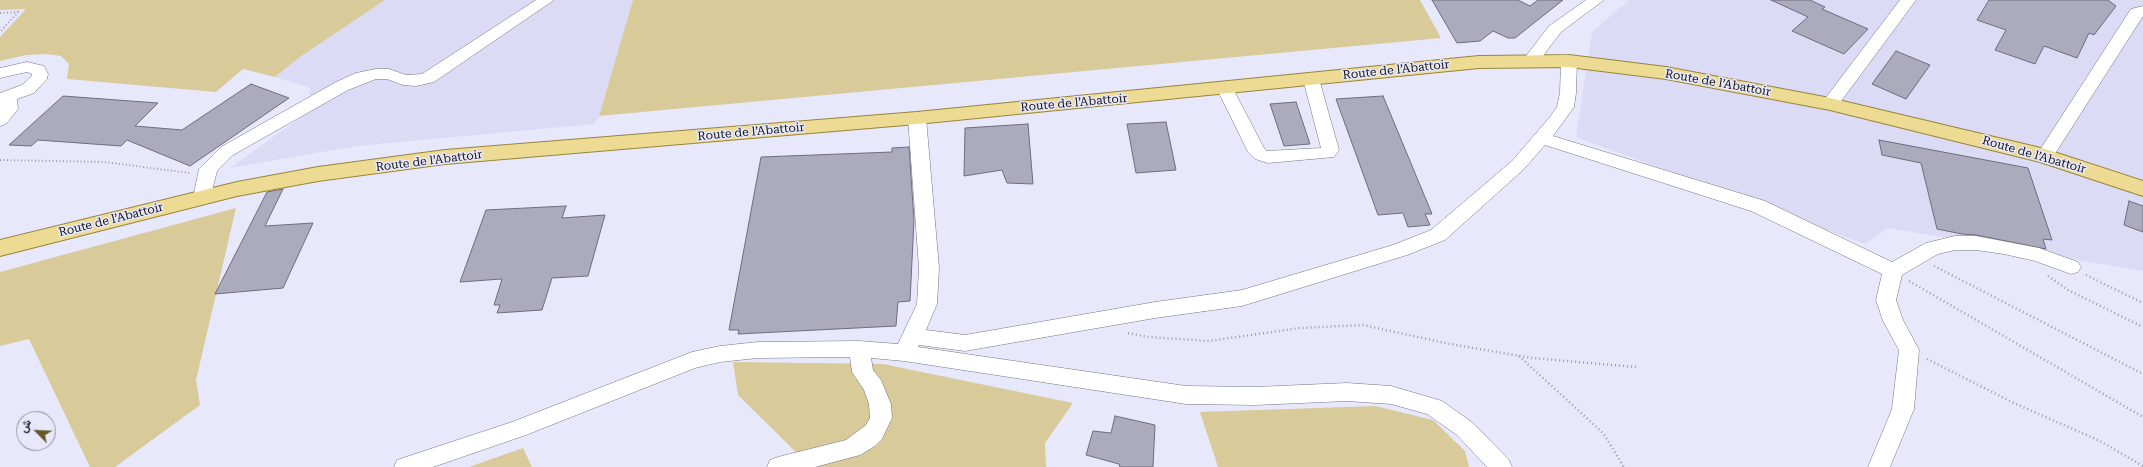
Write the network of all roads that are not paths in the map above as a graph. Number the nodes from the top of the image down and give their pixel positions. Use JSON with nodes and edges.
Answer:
{"nodes":[{"id":1,"x":546,"y":0,"type":"edge"},
{"id":2,"x":1596,"y":0,"type":"edge"},
{"id":3,"x":1908,"y":0,"type":"edge"},
{"id":4,"x":2143,"y":11,"type":"edge"},
{"id":5,"x":1532,"y":60,"type":"junction"},
{"id":6,"x":1569,"y":61,"type":"junction"},
{"id":7,"x":0,"y":73,"type":"edge"},
{"id":8,"x":1310,"y":79,"type":"junction"},
{"id":9,"x":1224,"y":87,"type":"junction"},
{"id":10,"x":4,"y":98,"type":"edge"},
{"id":11,"x":1830,"y":104,"type":"junction"},
{"id":12,"x":917,"y":118,"type":"junction"},
{"id":13,"x":0,"y":120,"type":"edge"},
{"id":14,"x":1541,"y":138,"type":"junction"},
{"id":15,"x":2045,"y":156,"type":"junction"},
{"id":16,"x":2143,"y":189,"type":"edge"},
{"id":17,"x":202,"y":198,"type":"junction"},
{"id":18,"x":0,"y":248,"type":"edge"},
{"id":19,"x":2071,"y":267,"type":"road end"},
{"id":20,"x":1893,"y":271,"type":"junction"},
{"id":21,"x":908,"y":344,"type":"junction"},
{"id":22,"x":859,"y":349,"type":"junction"},
{"id":23,"x":405,"y":467,"type":"edge"},
{"id":24,"x":778,"y":467,"type":"edge"},
{"id":25,"x":1501,"y":467,"type":"edge"},
{"id":26,"x":1879,"y":467,"type":"edge"}],
"edges":[{"from":1,"to":17,"type":"street"},
{"from":2,"to":5,"type":"street"},
{"from":3,"to":11,"type":"street"},
{"from":4,"to":15,"type":"street"},
{"from":5,"to":6,"type":"main road","name":"Route de l’Abattoir"},
{"from":5,"to":8,"type":"main road","name":"Route de l’Abattoir"},
{"from":6,"to":11,"type":"main road","name":"Route de l’Abattoir"},
{"from":6,"to":14,"type":"street"},
{"from":7,"to":10,"type":"street"},
{"from":8,"to":9,"type":"main road","name":"Route de l’Abattoir"},
{"from":8,"to":9,"type":"street"},
{"from":9,"to":12,"type":"main road","name":"Route de l’Abattoir"},
{"from":10,"to":13,"type":"street"},
{"from":11,"to":15,"type":"main road","name":"Route de l’Abattoir"},
{"from":12,"to":17,"type":"main road","name":"Route de l’Abattoir"},
{"from":12,"to":21,"type":"street"},
{"from":14,"to":20,"type":"street"},
{"from":14,"to":21,"type":"street"},
{"from":15,"to":16,"type":"main road","name":"Route de l’Abattoir"},
{"from":17,"to":18,"type":"main road","name":"Route de l’Abattoir"},
{"from":19,"to":20,"type":"street"},
{"from":20,"to":26,"type":"street"},
{"from":21,"to":22,"type":"street"},
{"from":21,"to":25,"type":"street"},
{"from":22,"to":23,"type":"street"},
{"from":22,"to":24,"type":"street"}]}
